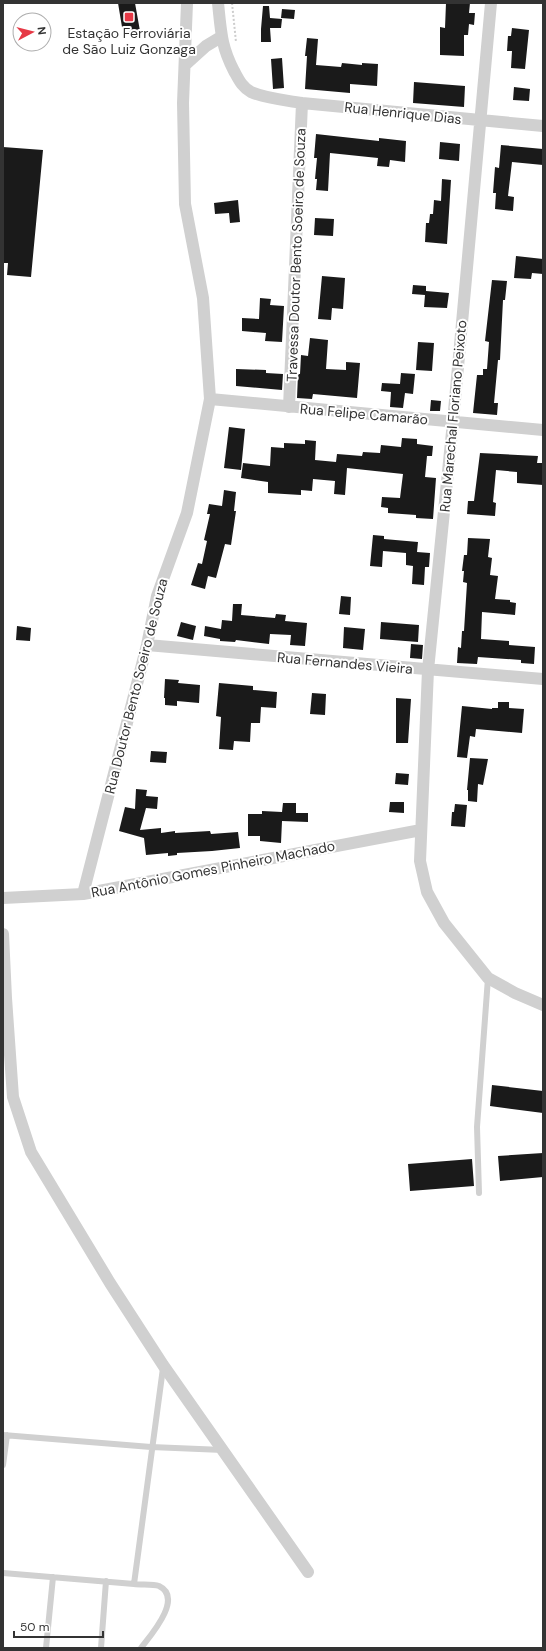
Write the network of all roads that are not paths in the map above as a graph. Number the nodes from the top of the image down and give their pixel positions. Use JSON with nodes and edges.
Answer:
{"nodes":[{"id":1,"x":187,"y":3,"type":"edge"},
{"id":2,"x":218,"y":3,"type":"edge"},
{"id":3,"x":492,"y":3,"type":"edge"},
{"id":4,"x":222,"y":37,"type":"junction"},
{"id":5,"x":185,"y":66,"type":"junction"},
{"id":6,"x":302,"y":103,"type":"junction"},
{"id":7,"x":480,"y":120,"type":"junction"},
{"id":8,"x":543,"y":126,"type":"edge"},
{"id":9,"x":210,"y":398,"type":"junction"},
{"id":10,"x":289,"y":407,"type":"junction"},
{"id":11,"x":453,"y":422,"type":"junction"},
{"id":12,"x":543,"y":430,"type":"edge"},
{"id":13,"x":147,"y":645,"type":"junction"},
{"id":14,"x":428,"y":670,"type":"junction"},
{"id":15,"x":543,"y":680,"type":"edge"},
{"id":16,"x":421,"y":830,"type":"junction"},
{"id":17,"x":83,"y":894,"type":"junction"},
{"id":18,"x":3,"y":898,"type":"edge"},
{"id":19,"x":3,"y":934,"type":"edge"},
{"id":20,"x":488,"y":978,"type":"junction"},
{"id":21,"x":543,"y":1005,"type":"edge"},
{"id":22,"x":479,"y":1193,"type":"dead end"},
{"id":23,"x":163,"y":1365,"type":"junction"},
{"id":24,"x":5,"y":1435,"type":"edge"},
{"id":25,"x":151,"y":1447,"type":"junction"},
{"id":26,"x":223,"y":1450,"type":"junction"},
{"id":27,"x":3,"y":1465,"type":"edge"},
{"id":28,"x":308,"y":1572,"type":"dead end"},
{"id":29,"x":3,"y":1573,"type":"edge"},
{"id":30,"x":53,"y":1577,"type":"junction"},
{"id":31,"x":106,"y":1582,"type":"junction"},
{"id":32,"x":134,"y":1584,"type":"junction"},
{"id":33,"x":46,"y":1648,"type":"edge"},
{"id":34,"x":101,"y":1648,"type":"edge"},
{"id":35,"x":141,"y":1648,"type":"edge"}],
"edges":[{"from":1,"to":5,"type":"street","name":"Rua Doutor Bento Soeiro de Souza"},
{"from":2,"to":4,"type":"street","name":"Rua Henrique Dias"},
{"from":3,"to":7,"type":"street","name":"Rua Marechal Floriano Peixoto"},
{"from":4,"to":5,"type":"street"},
{"from":4,"to":6,"type":"street","name":"Rua Henrique Dias"},
{"from":5,"to":9,"type":"street","name":"Rua Doutor Bento Soeiro de Souza"},
{"from":6,"to":7,"type":"street","name":"Rua Henrique Dias"},
{"from":6,"to":10,"type":"street","name":"Travessa Doutor Bento Soeiro de Souza"},
{"from":7,"to":8,"type":"street","name":"Rua Henrique Dias"},
{"from":7,"to":11,"type":"street","name":"Rua Marechal Floriano Peixoto"},
{"from":9,"to":10,"type":"street","name":"Rua Felipe Camarão"},
{"from":9,"to":13,"type":"street","name":"Rua Doutor Bento Soeiro de Souza"},
{"from":10,"to":11,"type":"street","name":"Rua Felipe Camarão"},
{"from":11,"to":12,"type":"street","name":"Rua Felipe Camarão"},
{"from":11,"to":14,"type":"street","name":"Rua Marechal Floriano Peixoto"},
{"from":13,"to":14,"type":"street","name":"Rua Fernandes Vieira"},
{"from":13,"to":17,"type":"street","name":"Rua Doutor Bento Soeiro de Souza"},
{"from":14,"to":15,"type":"street","name":"Rua Fernandes Vieira"},
{"from":14,"to":16,"type":"street","name":"Rua Marechal Floriano Peixoto"},
{"from":16,"to":17,"type":"street","name":"Rua Antônio Gomes Pinheiro Machado"},
{"from":16,"to":20,"type":"street","name":"Rua Marechal Floriano Peixoto"},
{"from":17,"to":18,"type":"street","name":"Rua Antônio Gomes Pinheiro Machado"},
{"from":19,"to":23,"type":"street"},
{"from":20,"to":21,"type":"street"},
{"from":20,"to":22,"type":"lane"},
{"from":23,"to":25,"type":"lane"},
{"from":23,"to":26,"type":"street"},
{"from":24,"to":25,"type":"lane"},
{"from":24,"to":27,"type":"lane"},
{"from":25,"to":26,"type":"lane"},
{"from":25,"to":32,"type":"lane"},
{"from":26,"to":28,"type":"street"},
{"from":29,"to":30,"type":"lane"},
{"from":30,"to":31,"type":"lane"},
{"from":30,"to":33,"type":"lane"},
{"from":31,"to":32,"type":"lane"},
{"from":31,"to":34,"type":"lane"},
{"from":32,"to":35,"type":"lane"}]}
